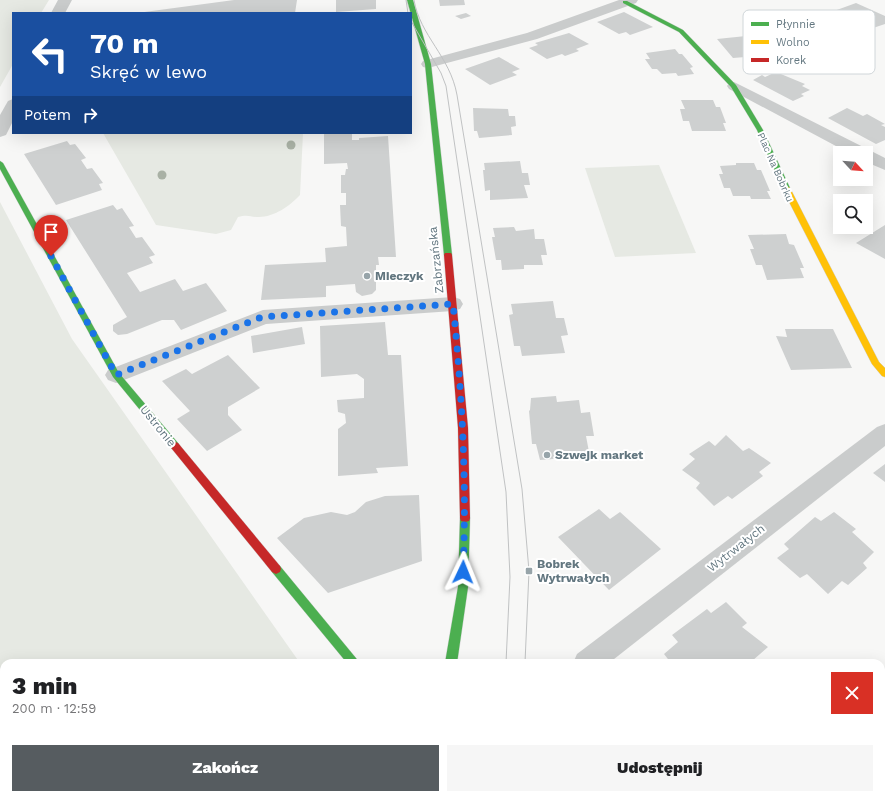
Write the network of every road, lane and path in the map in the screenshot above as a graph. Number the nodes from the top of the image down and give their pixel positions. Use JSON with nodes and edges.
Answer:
{"nodes":[{"id":1,"x":65,"y":0,"type":"edge"},
{"id":2,"x":410,"y":0,"type":"edge"},
{"id":3,"x":628,"y":1,"type":"edge"},
{"id":4,"x":59,"y":12,"type":"edge"},
{"id":5,"x":412,"y":12,"type":"edge"},
{"id":6,"x":413,"y":19,"type":"edge"},
{"id":7,"x":428,"y":64,"type":"junction"},
{"id":8,"x":734,"y":86,"type":"junction"},
{"id":9,"x":12,"y":106,"type":"edge"},
{"id":10,"x":0,"y":132,"type":"edge"},
{"id":11,"x":849,"y":146,"type":"edge"},
{"id":12,"x":873,"y":159,"type":"edge"},
{"id":13,"x":0,"y":163,"type":"edge"},
{"id":14,"x":885,"y":165,"type":"edge"},
{"id":15,"x":453,"y":304,"type":"junction"},
{"id":16,"x":885,"y":374,"type":"edge"},
{"id":17,"x":116,"y":375,"type":"junction"},
{"id":18,"x":885,"y":433,"type":"edge"},
{"id":19,"x":351,"y":659,"type":"edge"},
{"id":20,"x":452,"y":659,"type":"edge"},
{"id":21,"x":592,"y":659,"type":"edge"}],
"edges":[{"from":1,"to":4,"type":"street"},
{"from":2,"to":5,"type":"street","name":"Zabrzańska"},
{"from":3,"to":7,"type":"street"},
{"from":3,"to":8,"type":"street","name":"Plac Na Bobrku"},
{"from":6,"to":7,"type":"street","name":"Zabrzańska"},
{"from":7,"to":15,"type":"street","name":"Zabrzańska"},
{"from":8,"to":11,"type":"street"},
{"from":8,"to":16,"type":"street","name":"Plac Na Bobrku"},
{"from":9,"to":10,"type":"street"},
{"from":12,"to":14,"type":"street"},
{"from":13,"to":17,"type":"street","name":"Ustronie"},
{"from":15,"to":17,"type":"street"},
{"from":15,"to":20,"type":"street","name":"Zabrzańska"},
{"from":17,"to":19,"type":"street","name":"Ustronie"},
{"from":18,"to":21,"type":"street","name":"Wytrwałych"}]}
